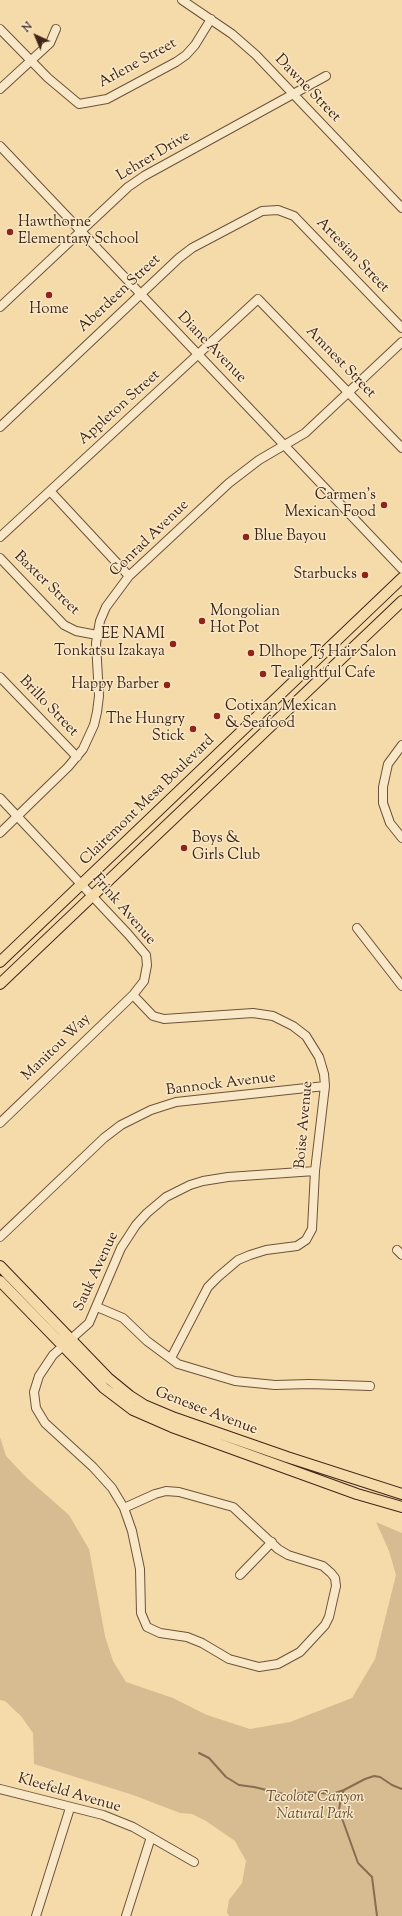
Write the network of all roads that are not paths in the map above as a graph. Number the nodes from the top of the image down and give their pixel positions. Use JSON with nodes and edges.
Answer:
{"nodes":[{"id":1,"x":182,"y":0,"type":"edge"},
{"id":2,"x":211,"y":19,"type":"junction"},
{"id":3,"x":0,"y":29,"type":"edge"},
{"id":4,"x":56,"y":29,"type":"dead end"},
{"id":5,"x":30,"y":60,"type":"junction"},
{"id":6,"x":326,"y":76,"type":"dead end"},
{"id":7,"x":0,"y":89,"type":"edge"},
{"id":8,"x":294,"y":94,"type":"junction"},
{"id":9,"x":0,"y":146,"type":"edge"},
{"id":10,"x":402,"y":208,"type":"edge"},
{"id":11,"x":278,"y":210,"type":"joint"},
{"id":12,"x":80,"y":231,"type":"junction"},
{"id":13,"x":140,"y":294,"type":"junction"},
{"id":14,"x":258,"y":299,"type":"joint"},
{"id":15,"x":0,"y":307,"type":"edge"},
{"id":16,"x":402,"y":328,"type":"edge"},
{"id":17,"x":402,"y":342,"type":"edge"},
{"id":18,"x":198,"y":354,"type":"junction"},
{"id":19,"x":349,"y":392,"type":"junction"},
{"id":20,"x":0,"y":427,"type":"edge"},
{"id":21,"x":284,"y":446,"type":"junction"},
{"id":22,"x":402,"y":448,"type":"edge"},
{"id":23,"x":50,"y":491,"type":"junction"},
{"id":24,"x":0,"y":537,"type":"edge"},
{"id":25,"x":0,"y":558,"type":"edge"},
{"id":26,"x":402,"y":569,"type":"edge"},
{"id":27,"x":129,"y":576,"type":"junction"},
{"id":28,"x":402,"y":578,"type":"edge"},
{"id":29,"x":402,"y":601,"type":"edge"},
{"id":30,"x":97,"y":635,"type":"junction"},
{"id":31,"x":0,"y":677,"type":"edge"},
{"id":32,"x":402,"y":745,"type":"edge"},
{"id":33,"x":77,"y":757,"type":"junction"},
{"id":34,"x":0,"y":798,"type":"edge"},
{"id":35,"x":18,"y":816,"type":"junction"},
{"id":36,"x":0,"y":833,"type":"edge"},
{"id":37,"x":402,"y":838,"type":"edge"},
{"id":38,"x":82,"y":884,"type":"junction"},
{"id":39,"x":93,"y":895,"type":"junction"},
{"id":40,"x":357,"y":928,"type":"dead end"},
{"id":41,"x":0,"y":962,"type":"edge"},
{"id":42,"x":0,"y":984,"type":"edge"},
{"id":43,"x":402,"y":986,"type":"edge"},
{"id":44,"x":133,"y":995,"type":"junction"},
{"id":45,"x":325,"y":1086,"type":"junction"},
{"id":46,"x":0,"y":1122,"type":"edge"},
{"id":47,"x":315,"y":1171,"type":"junction"},
{"id":48,"x":0,"y":1237,"type":"edge"},
{"id":49,"x":0,"y":1266,"type":"edge"},
{"id":50,"x":0,"y":1282,"type":"edge"},
{"id":51,"x":97,"y":1307,"type":"junction"},
{"id":52,"x":70,"y":1339,"type":"junction"},
{"id":53,"x":62,"y":1346,"type":"junction"},
{"id":54,"x":171,"y":1358,"type":"junction"},
{"id":55,"x":370,"y":1386,"type":"dead end"},
{"id":56,"x":402,"y":1494,"type":"edge"},
{"id":57,"x":402,"y":1507,"type":"edge"},
{"id":58,"x":124,"y":1508,"type":"junction"},
{"id":59,"x":272,"y":1542,"type":"junction"},
{"id":60,"x":240,"y":1575,"type":"dead end"},
{"id":61,"x":0,"y":1789,"type":"edge"},
{"id":62,"x":70,"y":1808,"type":"junction"},
{"id":63,"x":151,"y":1838,"type":"junction"},
{"id":64,"x":194,"y":1862,"type":"dead end"},
{"id":65,"x":36,"y":1916,"type":"edge"},
{"id":66,"x":126,"y":1916,"type":"edge"}],
"edges":[{"from":1,"to":2,"type":"street","name":"Dawne Street"},
{"from":2,"to":5,"type":"street","name":"Arlene Street"},
{"from":2,"to":8,"type":"street","name":"Dawne Street"},
{"from":3,"to":5,"type":"street"},
{"from":4,"to":5,"type":"street"},
{"from":5,"to":7,"type":"street"},
{"from":6,"to":8,"type":"street","name":"Lehrer Drive"},
{"from":8,"to":10,"type":"street","name":"Dawne Street"},
{"from":8,"to":12,"type":"street","name":"Lehrer Drive"},
{"from":9,"to":12,"type":"street","name":"Diane Avenue"},
{"from":11,"to":13,"type":"street","name":"Aberdeen Street"},
{"from":11,"to":16,"type":"street","name":"Artesian Street"},
{"from":12,"to":13,"type":"street","name":"Diane Avenue"},
{"from":12,"to":15,"type":"street","name":"Lehrer Drive"},
{"from":13,"to":18,"type":"street","name":"Diane Avenue"},
{"from":13,"to":20,"type":"street","name":"Aberdeen Street"},
{"from":14,"to":18,"type":"street","name":"Appleton Street"},
{"from":14,"to":19,"type":"street","name":"Amnest Street"},
{"from":17,"to":19,"type":"street","name":"Conrad Avenue"},
{"from":18,"to":21,"type":"street","name":"Diane Avenue"},
{"from":18,"to":23,"type":"street","name":"Appleton Street"},
{"from":19,"to":21,"type":"street","name":"Conrad Avenue"},
{"from":19,"to":22,"type":"street","name":"Amnest Street"},
{"from":21,"to":26,"type":"street","name":"Diane Avenue"},
{"from":21,"to":27,"type":"street","name":"Conrad Avenue"},
{"from":23,"to":24,"type":"street","name":"Appleton Street"},
{"from":23,"to":27,"type":"street"},
{"from":25,"to":30,"type":"street","name":"Baxter Street"},
{"from":27,"to":30,"type":"street","name":"Conrad Avenue"},
{"from":28,"to":38,"type":"main road","name":"Clairemont Mesa Boulevard"},
{"from":29,"to":39,"type":"main road","name":"Clairemont Mesa Boulevard"},
{"from":30,"to":33,"type":"street","name":"Conrad Avenue"},
{"from":31,"to":33,"type":"street","name":"Brillo Street"},
{"from":32,"to":37,"type":"street"},
{"from":33,"to":35,"type":"street","name":"Conrad Avenue"},
{"from":34,"to":35,"type":"street","name":"Frink Avenue"},
{"from":35,"to":36,"type":"street","name":"Conrad Avenue"},
{"from":35,"to":38,"type":"street","name":"Frink Avenue"},
{"from":38,"to":39,"type":"street","name":"Frink Avenue"},
{"from":38,"to":41,"type":"main road","name":"Clairemont Mesa Boulevard"},
{"from":39,"to":42,"type":"main road","name":"Clairemont Mesa Boulevard"},
{"from":39,"to":44,"type":"street","name":"Frink Avenue"},
{"from":40,"to":43,"type":"street"},
{"from":44,"to":45,"type":"street","name":"Boise Avenue"},
{"from":44,"to":46,"type":"street","name":"Manitou Way"},
{"from":45,"to":47,"type":"street","name":"Boise Avenue"},
{"from":45,"to":48,"type":"street","name":"Bannock Avenue"},
{"from":47,"to":51,"type":"street","name":"Sauk Avenue"},
{"from":47,"to":54,"type":"street","name":"Boise Avenue"},
{"from":49,"to":52,"type":"main road","name":"Genesee Avenue"},
{"from":50,"to":53,"type":"main road","name":"Genesee Avenue"},
{"from":51,"to":52,"type":"street","name":"Sauk Avenue"},
{"from":51,"to":54,"type":"street"},
{"from":52,"to":53,"type":"street","name":"Sauk Avenue"},
{"from":52,"to":56,"type":"main road","name":"Genesee Avenue"},
{"from":53,"to":57,"type":"main road","name":"Genesee Avenue"},
{"from":53,"to":58,"type":"street","name":"Sauk Avenue"},
{"from":54,"to":55,"type":"street"},
{"from":58,"to":59,"type":"street"},
{"from":58,"to":59,"type":"street","name":"Sauk Avenue"},
{"from":59,"to":60,"type":"street"},
{"from":61,"to":62,"type":"street","name":"Kleefeld Avenue"},
{"from":62,"to":63,"type":"street","name":"Kleefeld Avenue"},
{"from":62,"to":65,"type":"street"},
{"from":63,"to":64,"type":"street","name":"Kleefeld Avenue"},
{"from":63,"to":66,"type":"street"}]}
